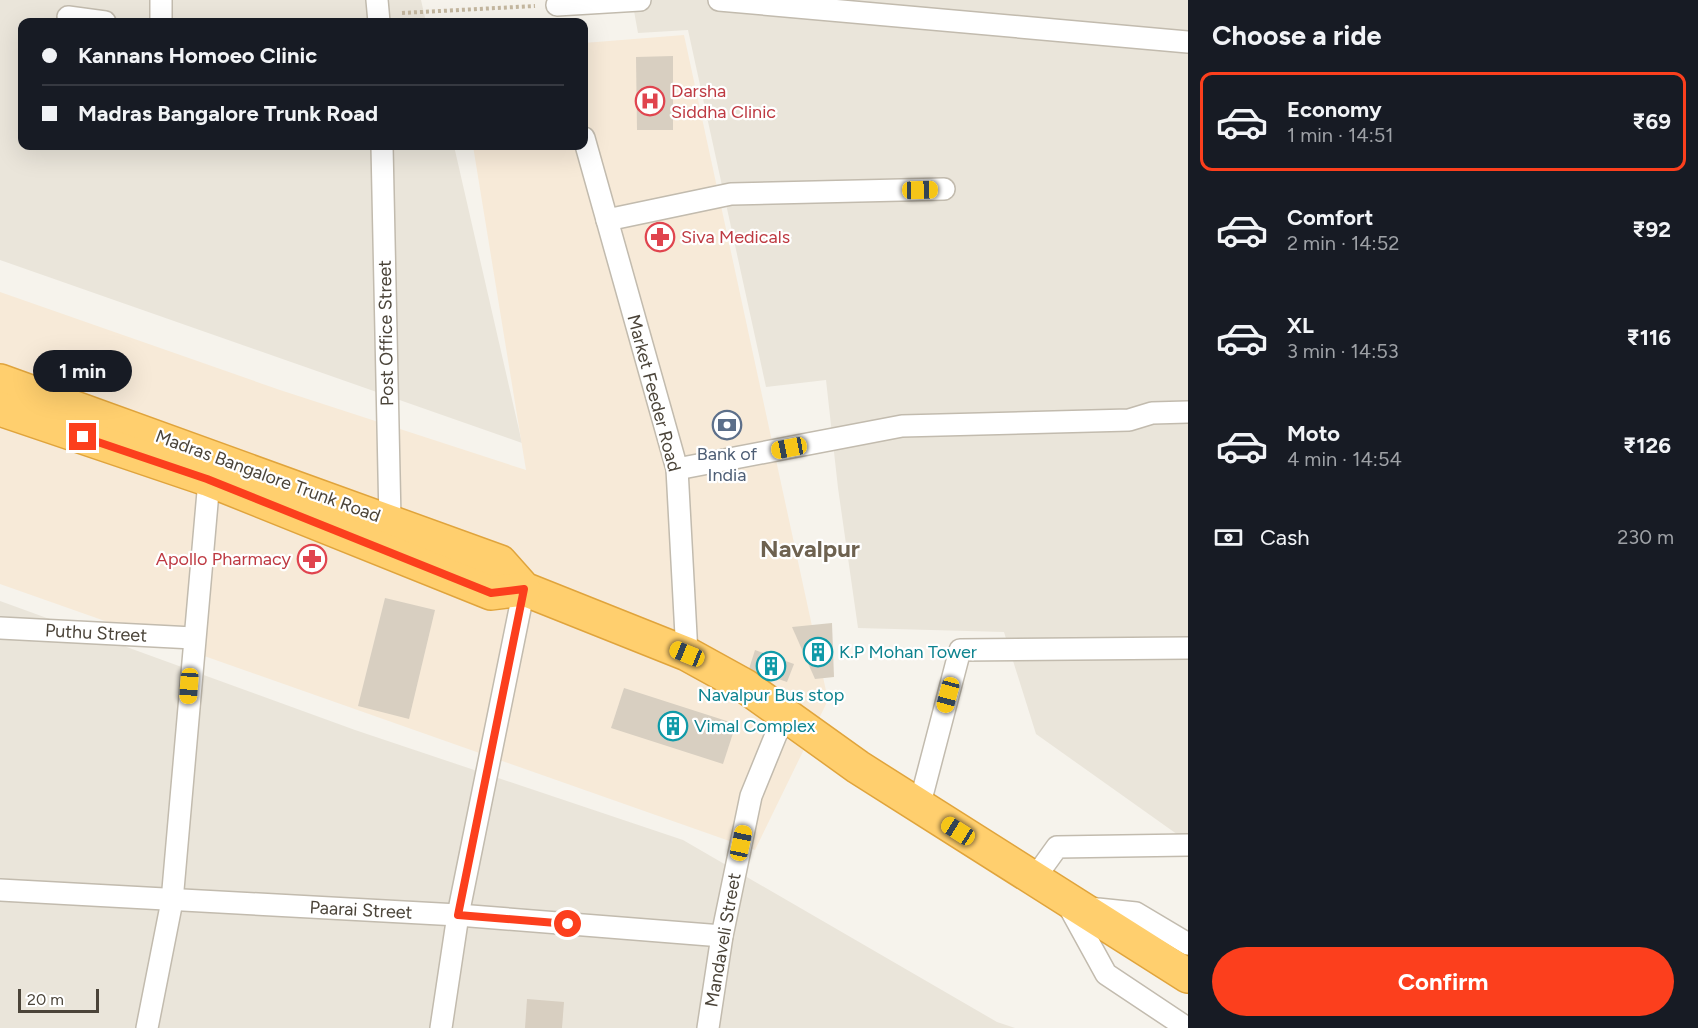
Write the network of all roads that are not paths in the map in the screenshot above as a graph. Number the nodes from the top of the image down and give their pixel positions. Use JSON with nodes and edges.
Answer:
{"nodes":[{"id":1,"x":161,"y":0,"type":"edge"},
{"id":2,"x":640,"y":0,"type":"edge"},
{"id":3,"x":719,"y":0,"type":"edge"},
{"id":4,"x":557,"y":9,"type":"edge"},
{"id":5,"x":68,"y":17,"type":"dead end"},
{"id":6,"x":75,"y":18,"type":"edge"},
{"id":7,"x":161,"y":18,"type":"edge"},
{"id":8,"x":1188,"y":42,"type":"edge"},
{"id":9,"x":382,"y":150,"type":"edge"},
{"id":10,"x":587,"y":150,"type":"edge"},
{"id":11,"x":944,"y":189,"type":"dead end"},
{"id":12,"x":607,"y":220,"type":"junction"},
{"id":13,"x":0,"y":381,"type":"edge"},
{"id":14,"x":0,"y":410,"type":"edge"},
{"id":15,"x":1188,"y":412,"type":"edge"},
{"id":16,"x":210,"y":467,"type":"junction"},
{"id":17,"x":676,"y":469,"type":"junction"},
{"id":18,"x":390,"y":520,"type":"junction"},
{"id":19,"x":524,"y":589,"type":"junction"},
{"id":20,"x":0,"y":628,"type":"edge"},
{"id":21,"x":193,"y":638,"type":"junction"},
{"id":22,"x":1188,"y":648,"type":"edge"},
{"id":23,"x":687,"y":654,"type":"junction"},
{"id":24,"x":784,"y":715,"type":"junction"},
{"id":25,"x":920,"y":807,"type":"junction"},
{"id":26,"x":1188,"y":845,"type":"edge"},
{"id":27,"x":1034,"y":879,"type":"junction"},
{"id":28,"x":0,"y":890,"type":"edge"},
{"id":29,"x":172,"y":901,"type":"junction"},
{"id":30,"x":1071,"y":903,"type":"junction"},
{"id":31,"x":458,"y":915,"type":"junction"},
{"id":32,"x":722,"y":936,"type":"junction"},
{"id":33,"x":1188,"y":944,"type":"edge"},
{"id":34,"x":1188,"y":976,"type":"edge"},
{"id":35,"x":147,"y":1028,"type":"edge"},
{"id":36,"x":441,"y":1028,"type":"edge"},
{"id":37,"x":708,"y":1028,"type":"edge"},
{"id":38,"x":1187,"y":1028,"type":"edge"}],
"edges":[{"from":1,"to":7,"type":"street"},
{"from":2,"to":4,"type":"street"},
{"from":3,"to":8,"type":"street"},
{"from":5,"to":6,"type":"street"},
{"from":9,"to":18,"type":"street","name":"Post Office Street"},
{"from":10,"to":12,"type":"street","name":"Market Feeder Road"},
{"from":11,"to":12,"type":"street"},
{"from":12,"to":17,"type":"street","name":"Market Feeder Road"},
{"from":13,"to":16,"type":"highway","name":"Madras Bangalore Trunk Road"},
{"from":14,"to":16,"type":"highway","name":"Madras Bangalore Trunk Road"},
{"from":15,"to":17,"type":"street"},
{"from":16,"to":18,"type":"highway","name":"Madras Bangalore Trunk Road"},
{"from":16,"to":19,"type":"highway","name":"Madras Bangalore Trunk Road"},
{"from":16,"to":21,"type":"street"},
{"from":17,"to":23,"type":"street","name":"Market Feeder Road"},
{"from":18,"to":19,"type":"highway","name":"Madras Bangalore Trunk Road"},
{"from":19,"to":23,"type":"highway","name":"Madras Bangalore Trunk Road"},
{"from":19,"to":31,"type":"street"},
{"from":20,"to":21,"type":"street","name":"Puthu Street"},
{"from":21,"to":29,"type":"street"},
{"from":22,"to":25,"type":"street"},
{"from":23,"to":24,"type":"highway","name":"Madras Bangalore Trunk Road"},
{"from":24,"to":25,"type":"highway","name":"Madras Bangalore Trunk Road"},
{"from":24,"to":32,"type":"street","name":"Mandaveli Street"},
{"from":25,"to":27,"type":"highway","name":"Madras Bangalore Trunk Road"},
{"from":26,"to":27,"type":"street"},
{"from":27,"to":30,"type":"highway","name":"Madras Bangalore Trunk Road"},
{"from":28,"to":29,"type":"street","name":"Paarai Street"},
{"from":29,"to":31,"type":"street","name":"Paarai Street"},
{"from":29,"to":35,"type":"street"},
{"from":30,"to":33,"type":"street"},
{"from":30,"to":34,"type":"highway","name":"Madras Bangalore Trunk Road"},
{"from":30,"to":38,"type":"street"},
{"from":31,"to":32,"type":"street","name":"Paarai Street"},
{"from":31,"to":36,"type":"street"},
{"from":32,"to":37,"type":"street","name":"Mandaveli Street"}]}
